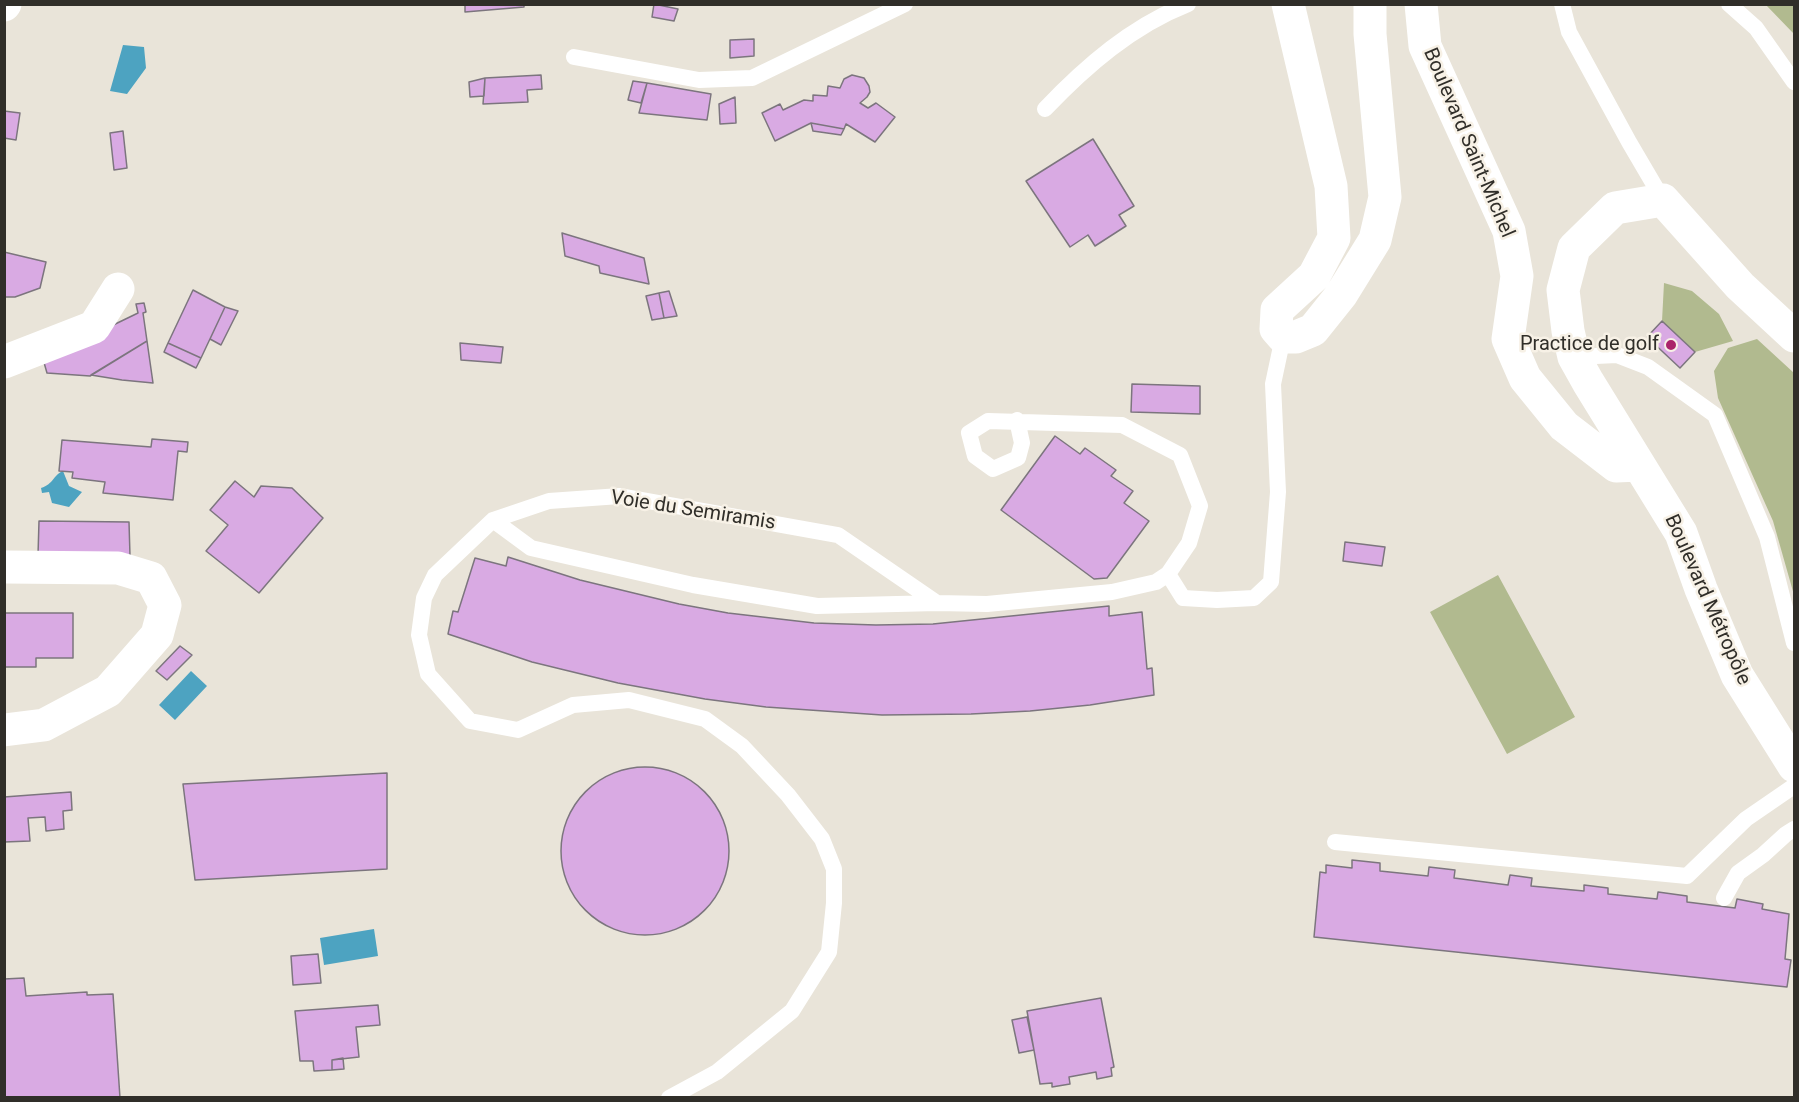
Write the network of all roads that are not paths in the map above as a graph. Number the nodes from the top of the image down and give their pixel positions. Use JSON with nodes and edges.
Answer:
{"nodes":[{"id":1,"x":904,"y":4,"type":"edge"},
{"id":2,"x":1188,"y":4,"type":"edge"},
{"id":3,"x":1288,"y":4,"type":"edge"},
{"id":4,"x":1370,"y":4,"type":"edge"},
{"id":5,"x":1421,"y":4,"type":"edge"},
{"id":6,"x":1562,"y":4,"type":"edge"},
{"id":7,"x":1730,"y":4,"type":"edge"},
{"id":8,"x":574,"y":57,"type":"dead end"},
{"id":9,"x":1794,"y":82,"type":"edge"},
{"id":10,"x":1045,"y":109,"type":"dead end"},
{"id":11,"x":1663,"y":200,"type":"junction"},
{"id":12,"x":118,"y":289,"type":"dead end"},
{"id":13,"x":1794,"y":336,"type":"edge"},
{"id":14,"x":1283,"y":337,"type":"junction"},
{"id":15,"x":1574,"y":357,"type":"junction"},
{"id":16,"x":4,"y":362,"type":"edge"},
{"id":17,"x":1017,"y":420,"type":"dead end"},
{"id":18,"x":1639,"y":465,"type":"junction"},
{"id":19,"x":492,"y":520,"type":"junction"},
{"id":20,"x":4,"y":567,"type":"edge"},
{"id":21,"x":1168,"y":574,"type":"junction"},
{"id":22,"x":937,"y":603,"type":"junction"},
{"id":23,"x":1794,"y":644,"type":"edge"},
{"id":24,"x":4,"y":730,"type":"edge"},
{"id":25,"x":1794,"y":766,"type":"edge"},
{"id":26,"x":1794,"y":786,"type":"edge"},
{"id":27,"x":1794,"y":829,"type":"edge"},
{"id":28,"x":1335,"y":842,"type":"dead end"},
{"id":29,"x":1724,"y":898,"type":"dead end"},
{"id":30,"x":669,"y":1098,"type":"edge"}],
"edges":[{"from":1,"to":8,"type":"lane"},
{"from":2,"to":10,"type":"lane"},
{"from":3,"to":14,"type":"street"},
{"from":4,"to":14,"type":"street"},
{"from":5,"to":18,"type":"street","name":"Boulevard Saint-Michel"},
{"from":6,"to":11,"type":"lane"},
{"from":7,"to":9,"type":"lane"},
{"from":11,"to":13,"type":"street"},
{"from":11,"to":15,"type":"street","name":"Boulevard Métropôle"},
{"from":12,"to":16,"type":"street"},
{"from":14,"to":21,"type":"lane"},
{"from":15,"to":18,"type":"street","name":"Boulevard Métropôle"},
{"from":15,"to":23,"type":"lane"},
{"from":17,"to":21,"type":"lane"},
{"from":18,"to":25,"type":"street","name":"Boulevard Métropôle"},
{"from":19,"to":22,"type":"lane"},
{"from":19,"to":22,"type":"lane","name":"Voie du Semiramis"},
{"from":19,"to":30,"type":"lane","name":"Voie du Semiramis"},
{"from":20,"to":24,"type":"street"},
{"from":21,"to":22,"type":"lane"},
{"from":26,"to":28,"type":"lane"},
{"from":27,"to":29,"type":"lane"}]}
